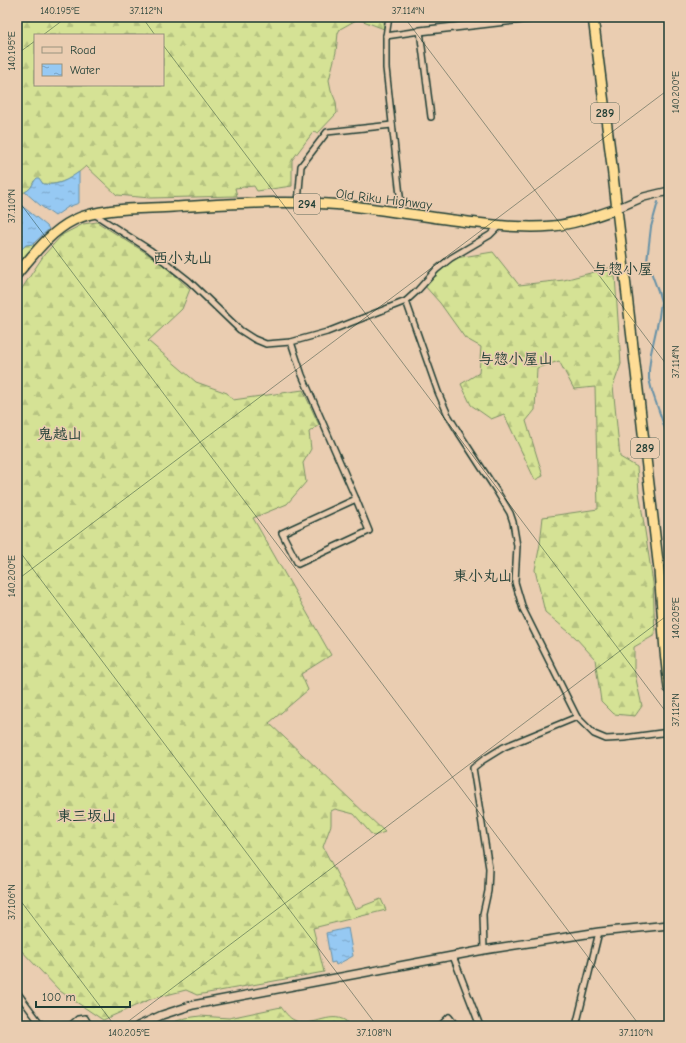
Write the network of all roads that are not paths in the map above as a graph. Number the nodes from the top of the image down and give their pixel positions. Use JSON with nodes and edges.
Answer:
{"nodes":[{"id":1,"x":389,"y":17,"type":"edge"},
{"id":2,"x":540,"y":17,"type":"edge"},
{"id":3,"x":593,"y":17,"type":"edge"},
{"id":4,"x":420,"y":31,"type":"junction"},
{"id":5,"x":386,"y":36,"type":"junction"},
{"id":6,"x":431,"y":117,"type":"dead end"},
{"id":7,"x":392,"y":125,"type":"junction"},
{"id":8,"x":669,"y":191,"type":"edge"},
{"id":9,"x":298,"y":203,"type":"junction"},
{"id":10,"x":616,"y":209,"type":"junction"},
{"id":11,"x":94,"y":214,"type":"junction"},
{"id":12,"x":402,"y":214,"type":"junction"},
{"id":13,"x":499,"y":226,"type":"junction"},
{"id":14,"x":17,"y":274,"type":"edge"},
{"id":15,"x":406,"y":301,"type":"junction"},
{"id":16,"x":291,"y":342,"type":"junction"},
{"id":17,"x":356,"y":499,"type":"junction"},
{"id":18,"x":667,"y":647,"type":"edge"},
{"id":19,"x":669,"y":688,"type":"edge"},
{"id":20,"x":578,"y":717,"type":"junction"},
{"id":21,"x":669,"y":732,"type":"edge"},
{"id":22,"x":669,"y":925,"type":"edge"},
{"id":23,"x":599,"y":932,"type":"junction"},
{"id":24,"x":484,"y":950,"type":"junction"},
{"id":25,"x":453,"y":956,"type":"junction"},
{"id":26,"x":17,"y":992,"type":"edge"},
{"id":27,"x":42,"y":1026,"type":"edge"},
{"id":28,"x":70,"y":1026,"type":"edge"},
{"id":29,"x":90,"y":1026,"type":"edge"},
{"id":30,"x":138,"y":1026,"type":"edge"},
{"id":31,"x":440,"y":1026,"type":"edge"},
{"id":32,"x":456,"y":1026,"type":"edge"},
{"id":33,"x":480,"y":1026,"type":"edge"},
{"id":34,"x":576,"y":1026,"type":"edge"}],
"edges":[{"from":1,"to":5,"type":"street"},
{"from":2,"to":4,"type":"street"},
{"from":3,"to":10,"type":"highway","number":"289"},
{"from":4,"to":5,"type":"street"},
{"from":4,"to":6,"type":"street"},
{"from":5,"to":7,"type":"street"},
{"from":7,"to":9,"type":"street"},
{"from":7,"to":12,"type":"street"},
{"from":8,"to":10,"type":"street","name":"Old Riku Highway"},
{"from":9,"to":11,"type":"highway","name":"Old Riku Highway","number":"294"},
{"from":9,"to":12,"type":"highway","name":"Old Riku Highway","number":"294"},
{"from":10,"to":13,"type":"highway","name":"Old Riku Highway","number":"294"},
{"from":10,"to":18,"type":"highway","number":"289"},
{"from":11,"to":14,"type":"highway","name":"Old Riku Highway","number":"294"},
{"from":11,"to":16,"type":"street"},
{"from":12,"to":13,"type":"highway","name":"Old Riku Highway","number":"294"},
{"from":13,"to":15,"type":"street"},
{"from":15,"to":16,"type":"street"},
{"from":15,"to":20,"type":"street"},
{"from":16,"to":17,"type":"street"},
{"from":17,"to":17,"type":"street"},
{"from":18,"to":19,"type":"highway","number":"289"},
{"from":20,"to":21,"type":"street"},
{"from":20,"to":24,"type":"street"},
{"from":22,"to":23,"type":"street"},
{"from":23,"to":24,"type":"street"},
{"from":23,"to":34,"type":"street"},
{"from":24,"to":25,"type":"street"},
{"from":25,"to":30,"type":"street"},
{"from":25,"to":33,"type":"street"},
{"from":26,"to":27,"type":"street"},
{"from":28,"to":29,"type":"street"},
{"from":31,"to":32,"type":"street"}]}
